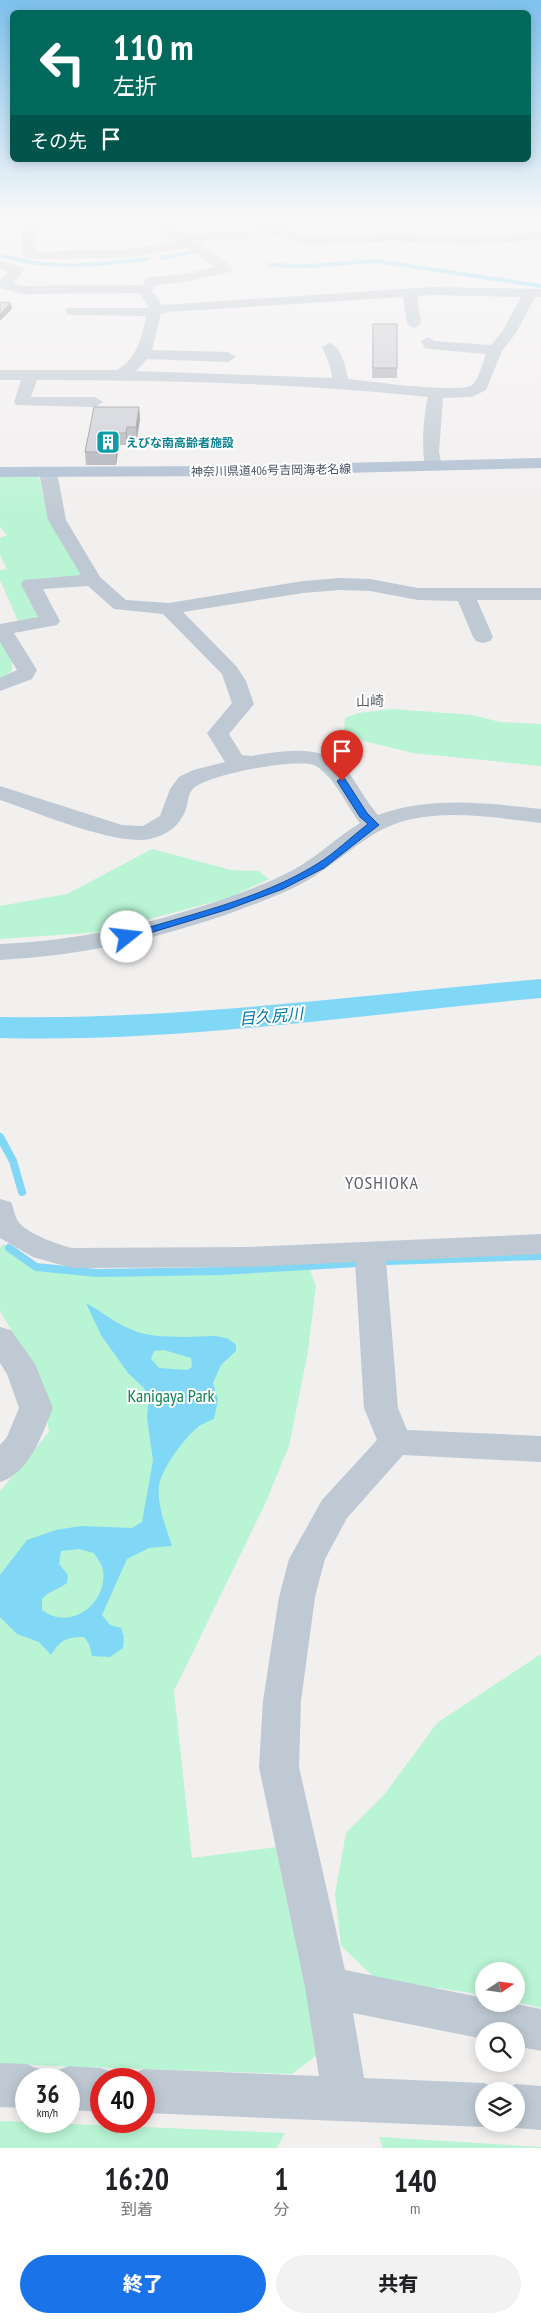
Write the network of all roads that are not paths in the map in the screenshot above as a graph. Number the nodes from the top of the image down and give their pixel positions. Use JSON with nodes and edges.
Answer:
{"nodes":[{"id":1,"x":154,"y":321,"type":"edge"},
{"id":2,"x":514,"y":321,"type":"edge"},
{"id":3,"x":491,"y":332,"type":"dead end"},
{"id":4,"x":509,"y":332,"type":"junction"},
{"id":5,"x":428,"y":341,"type":"dead end"},
{"id":6,"x":329,"y":347,"type":"dead end"},
{"id":7,"x":494,"y":350,"type":"junction"},
{"id":8,"x":142,"y":354,"type":"junction"},
{"id":9,"x":228,"y":356,"type":"dead end"},
{"id":10,"x":31,"y":374,"type":"junction"},
{"id":11,"x":0,"y":375,"type":"edge"},
{"id":12,"x":120,"y":375,"type":"junction"},
{"id":13,"x":341,"y":383,"type":"junction"},
{"id":14,"x":438,"y":393,"type":"junction"},
{"id":15,"x":95,"y":402,"type":"dead end"},
{"id":16,"x":541,"y":463,"type":"edge"},
{"id":17,"x":433,"y":466,"type":"junction"},
{"id":18,"x":0,"y":472,"type":"edge"},
{"id":19,"x":48,"y":472,"type":"junction"},
{"id":20,"x":93,"y":580,"type":"junction"},
{"id":21,"x":541,"y":594,"type":"edge"},
{"id":22,"x":465,"y":595,"type":"junction"},
{"id":23,"x":169,"y":609,"type":"junction"},
{"id":24,"x":483,"y":637,"type":"dead end"},
{"id":25,"x":0,"y":685,"type":"edge"},
{"id":26,"x":247,"y":762,"type":"junction"},
{"id":27,"x":0,"y":793,"type":"edge"},
{"id":28,"x":541,"y":816,"type":"edge"},
{"id":29,"x":374,"y":825,"type":"junction"},
{"id":30,"x":0,"y":952,"type":"edge"},
{"id":31,"x":1,"y":1221,"type":"edge"},
{"id":32,"x":541,"y":1244,"type":"edge"},
{"id":33,"x":370,"y":1252,"type":"junction"},
{"id":34,"x":0,"y":1338,"type":"edge"},
{"id":35,"x":395,"y":1442,"type":"junction"},
{"id":36,"x":541,"y":1449,"type":"edge"},
{"id":37,"x":0,"y":1469,"type":"edge"},
{"id":38,"x":327,"y":1987,"type":"junction"},
{"id":39,"x":541,"y":2030,"type":"edge"},
{"id":40,"x":0,"y":2085,"type":"edge"},
{"id":41,"x":15,"y":2086,"type":"edge"},
{"id":42,"x":155,"y":2091,"type":"edge"},
{"id":43,"x":345,"y":2099,"type":"junction"},
{"id":44,"x":475,"y":2105,"type":"edge"},
{"id":45,"x":525,"y":2107,"type":"edge"},
{"id":46,"x":541,"y":2108,"type":"edge"}],
"edges":[{"from":1,"to":8,"type":"street"},
{"from":2,"to":4,"type":"street"},
{"from":3,"to":4,"type":"street"},
{"from":4,"to":7,"type":"street"},
{"from":5,"to":7,"type":"street"},
{"from":6,"to":13,"type":"street"},
{"from":7,"to":14,"type":"street"},
{"from":8,"to":9,"type":"street"},
{"from":8,"to":12,"type":"street"},
{"from":10,"to":11,"type":"street"},
{"from":10,"to":12,"type":"street"},
{"from":10,"to":15,"type":"street"},
{"from":12,"to":13,"type":"street"},
{"from":13,"to":14,"type":"street"},
{"from":14,"to":17,"type":"street"},
{"from":16,"to":17,"type":"main road","name":"神奈川県道406号吉岡海老名線"},
{"from":17,"to":19,"type":"main road","name":"神奈川県道406号吉岡海老名線"},
{"from":18,"to":19,"type":"main road","name":"神奈川県道406号吉岡海老名線"},
{"from":19,"to":20,"type":"street"},
{"from":20,"to":23,"type":"street"},
{"from":20,"to":25,"type":"street"},
{"from":21,"to":22,"type":"street"},
{"from":22,"to":23,"type":"street"},
{"from":22,"to":24,"type":"street"},
{"from":23,"to":26,"type":"street"},
{"from":26,"to":27,"type":"street"},
{"from":26,"to":29,"type":"street"},
{"from":28,"to":29,"type":"street"},
{"from":29,"to":30,"type":"street"},
{"from":31,"to":33,"type":"street"},
{"from":32,"to":33,"type":"street"},
{"from":33,"to":35,"type":"street"},
{"from":34,"to":37,"type":"street"},
{"from":35,"to":36,"type":"street"},
{"from":35,"to":38,"type":"street"},
{"from":38,"to":39,"type":"street"},
{"from":38,"to":43,"type":"street"},
{"from":40,"to":41,"type":"street"},
{"from":42,"to":43,"type":"street"},
{"from":43,"to":44,"type":"street"},
{"from":45,"to":46,"type":"street"}]}
